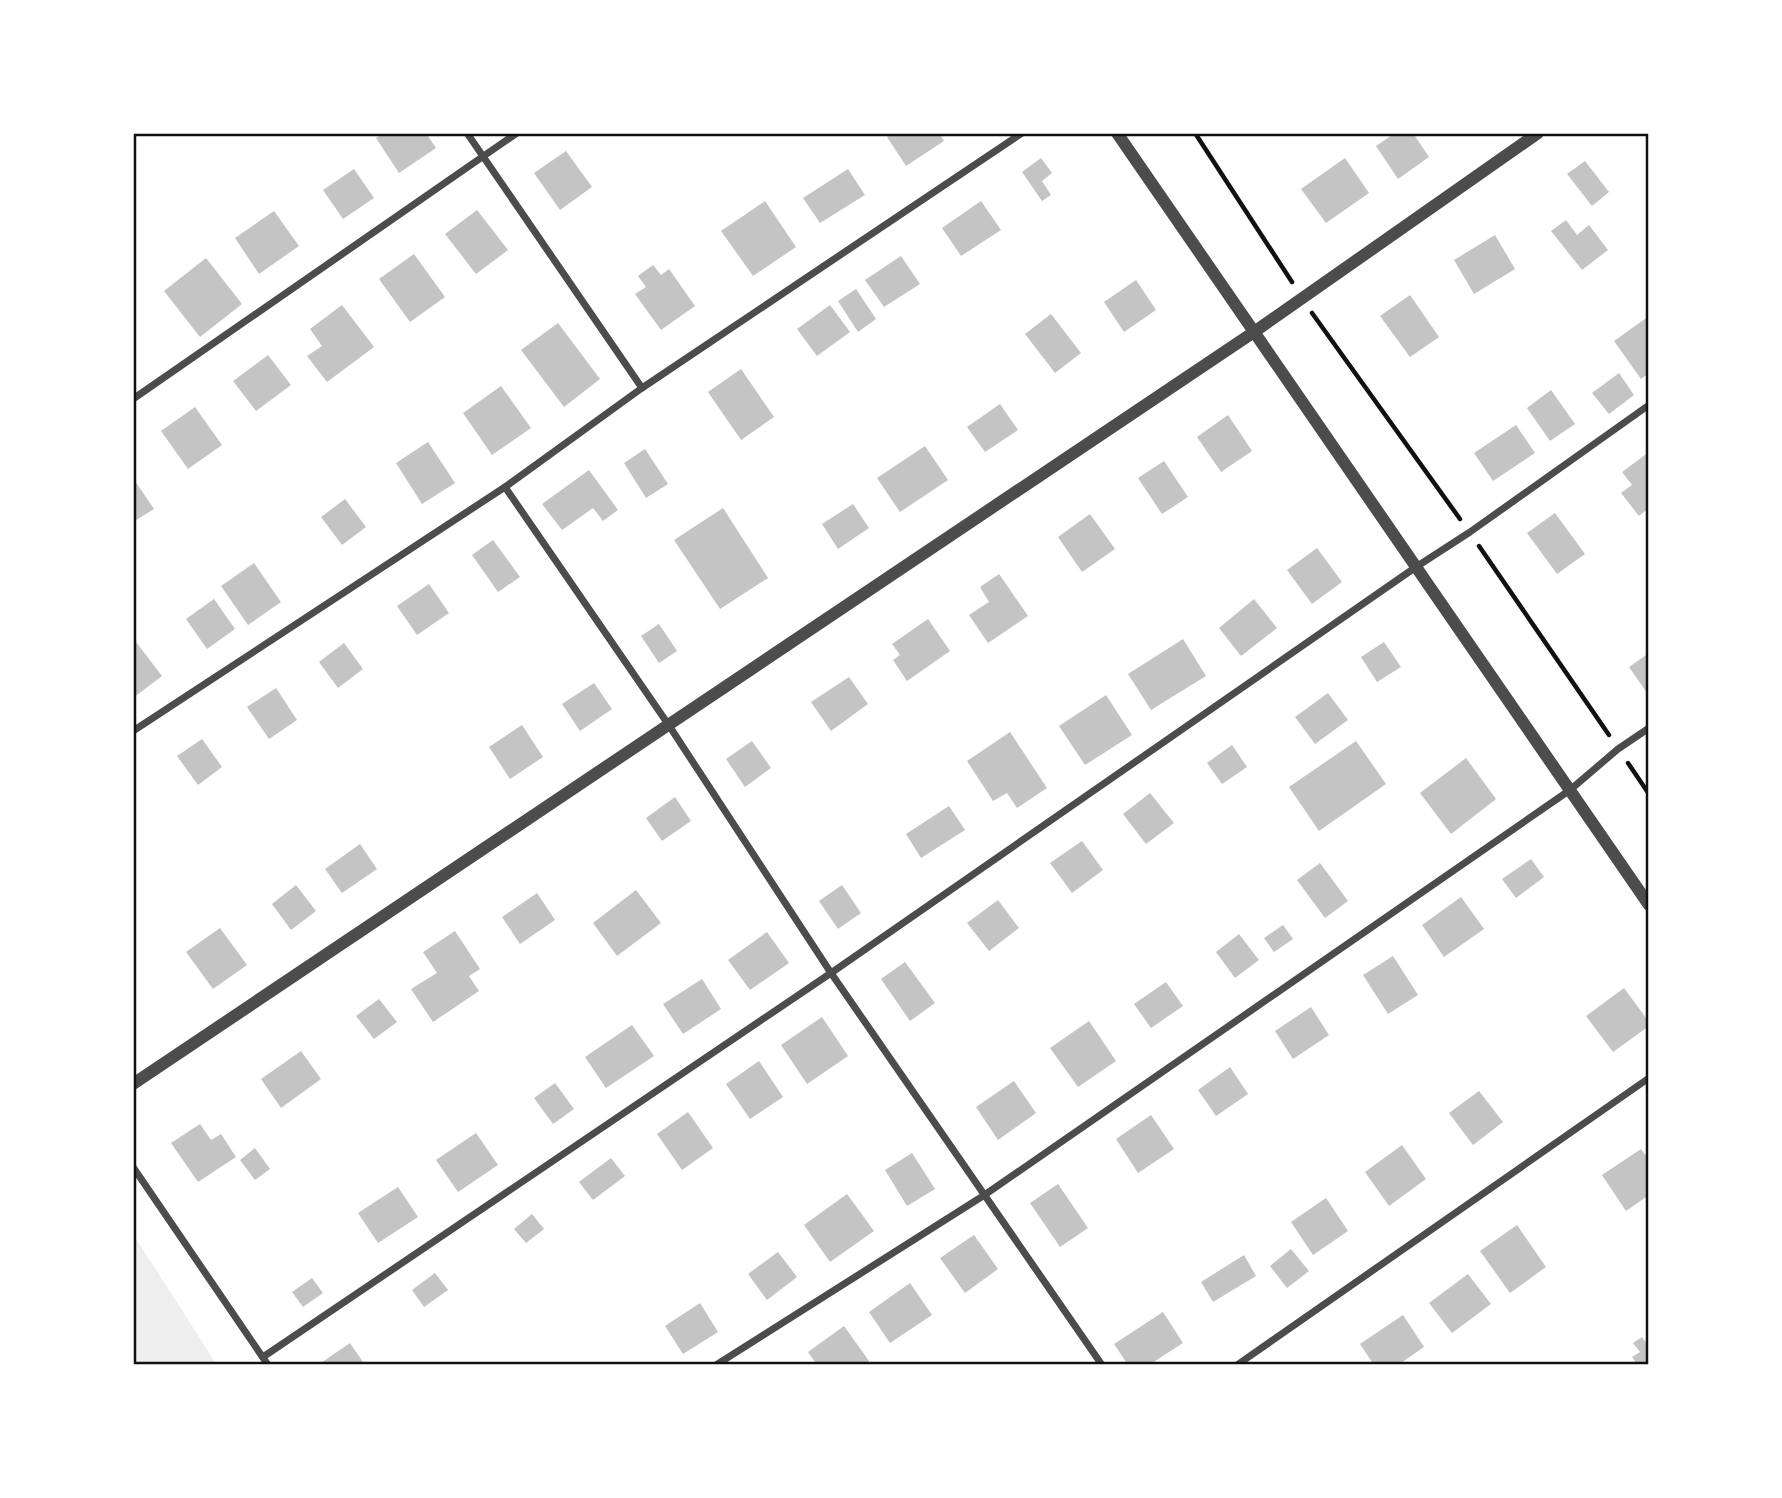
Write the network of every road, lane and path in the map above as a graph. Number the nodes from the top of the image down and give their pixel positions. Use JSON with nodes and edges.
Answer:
{"nodes":[{"id":1,"x":467,"y":133,"type":"edge"},
{"id":2,"x":517,"y":133,"type":"edge"},
{"id":3,"x":1022,"y":133,"type":"edge"},
{"id":4,"x":1117,"y":133,"type":"edge"},
{"id":5,"x":1195,"y":133,"type":"edge"},
{"id":6,"x":1538,"y":133,"type":"edge"},
{"id":7,"x":483,"y":156,"type":"junction"},
{"id":8,"x":1301,"y":297,"type":"junction"},
{"id":9,"x":1254,"y":332,"type":"junction"},
{"id":10,"x":642,"y":387,"type":"junction"},
{"id":11,"x":133,"y":398,"type":"edge"},
{"id":12,"x":1649,"y":405,"type":"edge"},
{"id":13,"x":505,"y":486,"type":"junction"},
{"id":14,"x":1470,"y":532,"type":"junction"},
{"id":15,"x":1416,"y":567,"type":"junction"},
{"id":16,"x":668,"y":724,"type":"junction"},
{"id":17,"x":1649,"y":728,"type":"edge"},
{"id":18,"x":133,"y":731,"type":"edge"},
{"id":19,"x":1618,"y":749,"type":"junction"},
{"id":20,"x":1570,"y":790,"type":"junction"},
{"id":21,"x":1649,"y":794,"type":"edge"},
{"id":22,"x":1649,"y":905,"type":"edge"},
{"id":23,"x":831,"y":973,"type":"junction"},
{"id":24,"x":1649,"y":1078,"type":"edge"},
{"id":25,"x":133,"y":1084,"type":"edge"},
{"id":26,"x":133,"y":1167,"type":"edge"},
{"id":27,"x":984,"y":1196,"type":"junction"},
{"id":28,"x":263,"y":1357,"type":"junction"},
{"id":29,"x":268,"y":1365,"type":"edge"},
{"id":30,"x":716,"y":1365,"type":"edge"},
{"id":31,"x":1102,"y":1365,"type":"edge"},
{"id":32,"x":1237,"y":1365,"type":"edge"}],
"edges":[{"from":1,"to":7,"type":"street"},
{"from":2,"to":7,"type":"street"},
{"from":3,"to":10,"type":"street"},
{"from":4,"to":9,"type":"street"},
{"from":5,"to":8,"type":"path"},
{"from":6,"to":8,"type":"street"},
{"from":7,"to":10,"type":"street"},
{"from":7,"to":11,"type":"street"},
{"from":8,"to":9,"type":"street"},
{"from":8,"to":14,"type":"path"},
{"from":9,"to":15,"type":"street"},
{"from":9,"to":16,"type":"street"},
{"from":10,"to":13,"type":"street"},
{"from":12,"to":14,"type":"street"},
{"from":13,"to":16,"type":"street"},
{"from":13,"to":18,"type":"street"},
{"from":14,"to":15,"type":"street"},
{"from":14,"to":19,"type":"path"},
{"from":15,"to":20,"type":"street"},
{"from":15,"to":23,"type":"street"},
{"from":16,"to":23,"type":"street"},
{"from":16,"to":25,"type":"street"},
{"from":17,"to":19,"type":"street"},
{"from":19,"to":20,"type":"street"},
{"from":19,"to":21,"type":"path"},
{"from":20,"to":22,"type":"street"},
{"from":20,"to":27,"type":"street"},
{"from":23,"to":27,"type":"street"},
{"from":23,"to":28,"type":"street"},
{"from":24,"to":32,"type":"street"},
{"from":26,"to":28,"type":"street"},
{"from":27,"to":30,"type":"street"},
{"from":27,"to":31,"type":"street"},
{"from":28,"to":29,"type":"street"}]}
